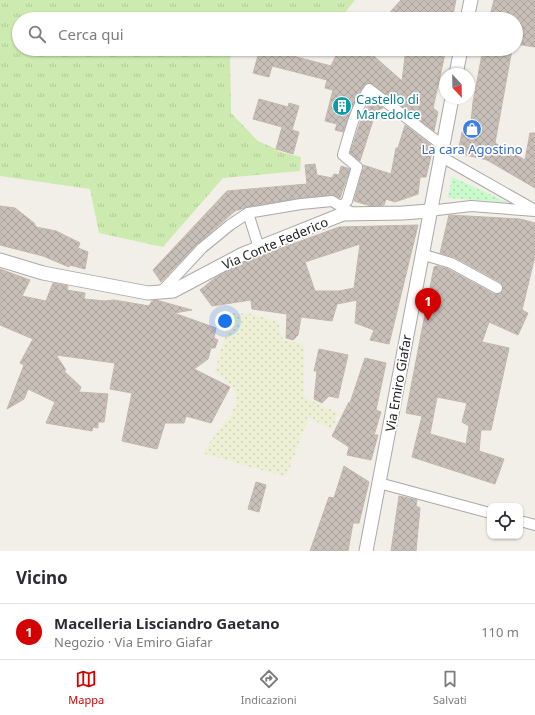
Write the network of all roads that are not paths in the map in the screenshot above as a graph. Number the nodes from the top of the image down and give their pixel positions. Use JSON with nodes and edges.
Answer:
{"nodes":[{"id":1,"x":471,"y":0,"type":"edge"},
{"id":2,"x":468,"y":12,"type":"edge"},
{"id":3,"x":460,"y":56,"type":"edge"},
{"id":4,"x":457,"y":68,"type":"edge"},
{"id":5,"x":451,"y":104,"type":"edge"},
{"id":6,"x":441,"y":150,"type":"junction"},
{"id":7,"x":341,"y":207,"type":"junction"},
{"id":8,"x":535,"y":210,"type":"edge"},
{"id":9,"x":429,"y":211,"type":"junction"},
{"id":10,"x":248,"y":213,"type":"junction"},
{"id":11,"x":354,"y":214,"type":"junction"},
{"id":12,"x":258,"y":248,"type":"junction"},
{"id":13,"x":421,"y":254,"type":"junction"},
{"id":14,"x":0,"y":260,"type":"edge"},
{"id":15,"x":497,"y":288,"type":"dead end"},
{"id":16,"x":161,"y":292,"type":"junction"},
{"id":17,"x":379,"y":483,"type":"junction"},
{"id":18,"x":487,"y":512,"type":"edge"},
{"id":19,"x":523,"y":522,"type":"edge"},
{"id":20,"x":535,"y":525,"type":"edge"},
{"id":21,"x":366,"y":551,"type":"edge"}],
"edges":[{"from":1,"to":2,"type":"street"},
{"from":3,"to":4,"type":"street"},
{"from":5,"to":6,"type":"street","name":"Via Emiro Giafar"},
{"from":6,"to":7,"type":"street"},
{"from":6,"to":8,"type":"street"},
{"from":6,"to":9,"type":"street","name":"Via Emiro Giafar"},
{"from":7,"to":10,"type":"street"},
{"from":7,"to":11,"type":"street"},
{"from":8,"to":9,"type":"street","name":"Via Conte Federico"},
{"from":9,"to":11,"type":"street","name":"Via Conte Federico"},
{"from":9,"to":13,"type":"street","name":"Via Emiro Giafar"},
{"from":10,"to":12,"type":"street"},
{"from":10,"to":16,"type":"street"},
{"from":11,"to":12,"type":"street","name":"Via Conte Federico"},
{"from":12,"to":16,"type":"street","name":"Via Conte Federico"},
{"from":13,"to":15,"type":"street"},
{"from":13,"to":17,"type":"street","name":"Via Emiro Giafar"},
{"from":14,"to":16,"type":"street","name":"Via Conte Federico"},
{"from":17,"to":18,"type":"street"},
{"from":17,"to":21,"type":"street","name":"Via Emiro Giafar"},
{"from":19,"to":20,"type":"street"}]}
